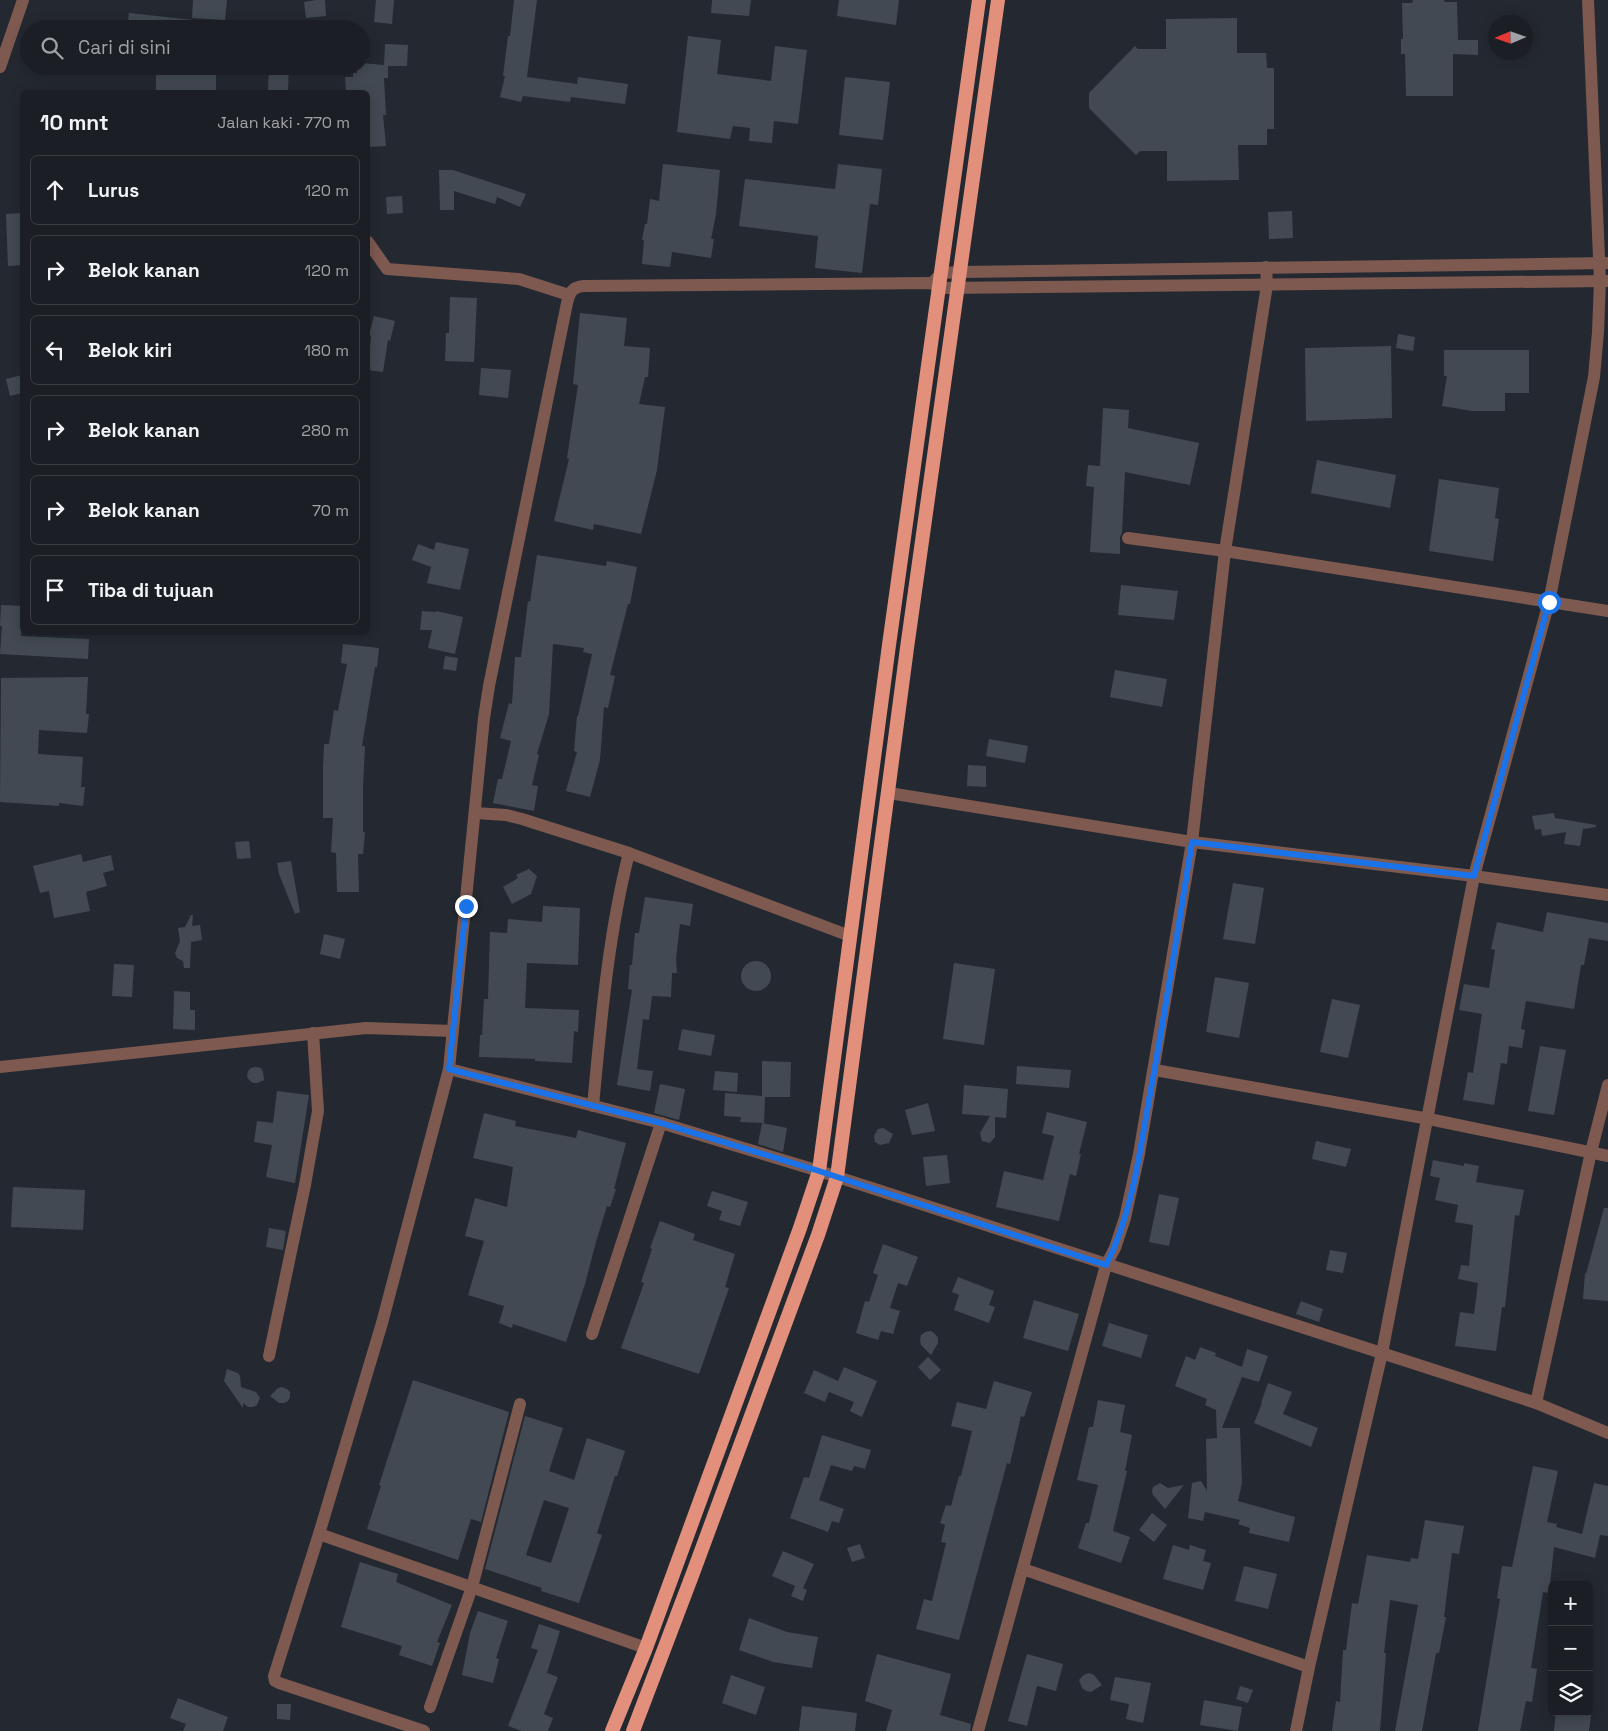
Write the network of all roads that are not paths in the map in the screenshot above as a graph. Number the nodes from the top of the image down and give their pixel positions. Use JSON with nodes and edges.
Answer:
{"nodes":[{"id":1,"x":23,"y":0,"type":"edge"},
{"id":2,"x":979,"y":0,"type":"edge"},
{"id":3,"x":998,"y":0,"type":"edge"},
{"id":4,"x":1588,"y":0,"type":"edge"},
{"id":5,"x":0,"y":67,"type":"edge"},
{"id":6,"x":370,"y":245,"type":"edge"},
{"id":7,"x":1604,"y":263,"type":"edge"},
{"id":8,"x":1266,"y":267,"type":"junction"},
{"id":9,"x":960,"y":272,"type":"junction"},
{"id":10,"x":938,"y":281,"type":"junction"},
{"id":11,"x":1604,"y":281,"type":"edge"},
{"id":12,"x":1267,"y":285,"type":"junction"},
{"id":13,"x":959,"y":288,"type":"junction"},
{"id":14,"x":570,"y":295,"type":"junction"},
{"id":15,"x":1128,"y":538,"type":"dead end"},
{"id":16,"x":1226,"y":551,"type":"junction"},
{"id":17,"x":1549,"y":602,"type":"junction"},
{"id":18,"x":1608,"y":611,"type":"edge"},
{"id":19,"x":889,"y":793,"type":"junction"},
{"id":20,"x":475,"y":813,"type":"junction"},
{"id":21,"x":1192,"y":842,"type":"junction"},
{"id":22,"x":629,"y":853,"type":"junction"},
{"id":23,"x":1474,"y":876,"type":"junction"},
{"id":24,"x":1608,"y":895,"type":"edge"},
{"id":25,"x":850,"y":936,"type":"junction"},
{"id":26,"x":453,"y":1031,"type":"junction"},
{"id":27,"x":313,"y":1034,"type":"junction"},
{"id":28,"x":0,"y":1067,"type":"edge"},
{"id":29,"x":449,"y":1069,"type":"junction"},
{"id":30,"x":1155,"y":1070,"type":"junction"},
{"id":31,"x":1608,"y":1085,"type":"edge"},
{"id":32,"x":593,"y":1106,"type":"junction"},
{"id":33,"x":1428,"y":1119,"type":"junction"},
{"id":34,"x":661,"y":1123,"type":"junction"},
{"id":35,"x":1592,"y":1152,"type":"junction"},
{"id":36,"x":1608,"y":1156,"type":"edge"},
{"id":37,"x":819,"y":1171,"type":"junction"},
{"id":38,"x":837,"y":1177,"type":"junction"},
{"id":39,"x":1106,"y":1265,"type":"junction"},
{"id":40,"x":592,"y":1334,"type":"dead end"},
{"id":41,"x":1382,"y":1353,"type":"junction"},
{"id":42,"x":269,"y":1356,"type":"dead end"},
{"id":43,"x":1536,"y":1403,"type":"junction"},
{"id":44,"x":520,"y":1404,"type":"dead end"},
{"id":45,"x":1608,"y":1433,"type":"edge"},
{"id":46,"x":319,"y":1534,"type":"junction"},
{"id":47,"x":1023,"y":1569,"type":"junction"},
{"id":48,"x":472,"y":1587,"type":"junction"},
{"id":49,"x":646,"y":1648,"type":"junction"},
{"id":50,"x":1309,"y":1667,"type":"junction"},
{"id":51,"x":430,"y":1707,"type":"dead end"},
{"id":52,"x":424,"y":1731,"type":"edge"},
{"id":53,"x":612,"y":1731,"type":"edge"},
{"id":54,"x":633,"y":1731,"type":"edge"},
{"id":55,"x":978,"y":1731,"type":"edge"},
{"id":56,"x":1296,"y":1731,"type":"edge"}],
"edges":[{"from":1,"to":5,"type":"street"},
{"from":2,"to":10,"type":"highway"},
{"from":3,"to":9,"type":"highway"},
{"from":4,"to":7,"type":"street"},
{"from":6,"to":14,"type":"street"},
{"from":7,"to":8,"type":"street"},
{"from":7,"to":11,"type":"street"},
{"from":8,"to":9,"type":"street"},
{"from":8,"to":12,"type":"street"},
{"from":9,"to":10,"type":"street"},
{"from":9,"to":13,"type":"highway"},
{"from":10,"to":13,"type":"street"},
{"from":10,"to":14,"type":"street"},
{"from":10,"to":25,"type":"highway"},
{"from":11,"to":12,"type":"street"},
{"from":11,"to":17,"type":"street"},
{"from":12,"to":13,"type":"street"},
{"from":12,"to":16,"type":"street"},
{"from":13,"to":19,"type":"highway"},
{"from":14,"to":20,"type":"street"},
{"from":15,"to":16,"type":"street"},
{"from":16,"to":17,"type":"street"},
{"from":16,"to":21,"type":"street"},
{"from":17,"to":18,"type":"street"},
{"from":17,"to":23,"type":"street"},
{"from":19,"to":21,"type":"street"},
{"from":19,"to":38,"type":"highway"},
{"from":20,"to":22,"type":"street"},
{"from":20,"to":26,"type":"street"},
{"from":21,"to":23,"type":"street"},
{"from":21,"to":30,"type":"street"},
{"from":22,"to":25,"type":"street"},
{"from":22,"to":32,"type":"street"},
{"from":23,"to":24,"type":"street"},
{"from":23,"to":33,"type":"street"},
{"from":25,"to":37,"type":"highway"},
{"from":26,"to":27,"type":"street"},
{"from":26,"to":29,"type":"street"},
{"from":27,"to":28,"type":"street"},
{"from":27,"to":42,"type":"street"},
{"from":29,"to":32,"type":"street"},
{"from":29,"to":46,"type":"street"},
{"from":30,"to":33,"type":"street"},
{"from":30,"to":39,"type":"street"},
{"from":31,"to":35,"type":"street"},
{"from":32,"to":34,"type":"street"},
{"from":33,"to":35,"type":"street"},
{"from":33,"to":41,"type":"street"},
{"from":34,"to":37,"type":"street"},
{"from":34,"to":40,"type":"street"},
{"from":35,"to":36,"type":"street"},
{"from":35,"to":43,"type":"street"},
{"from":37,"to":38,"type":"street"},
{"from":37,"to":49,"type":"highway"},
{"from":38,"to":39,"type":"street"},
{"from":38,"to":54,"type":"highway"},
{"from":39,"to":41,"type":"street"},
{"from":39,"to":47,"type":"street"},
{"from":41,"to":43,"type":"street"},
{"from":41,"to":50,"type":"street"},
{"from":43,"to":45,"type":"street"},
{"from":44,"to":48,"type":"street"},
{"from":46,"to":48,"type":"street"},
{"from":46,"to":52,"type":"street"},
{"from":47,"to":50,"type":"street"},
{"from":47,"to":55,"type":"street"},
{"from":48,"to":49,"type":"street"},
{"from":48,"to":51,"type":"street"},
{"from":49,"to":53,"type":"highway"},
{"from":50,"to":56,"type":"street"}]}
